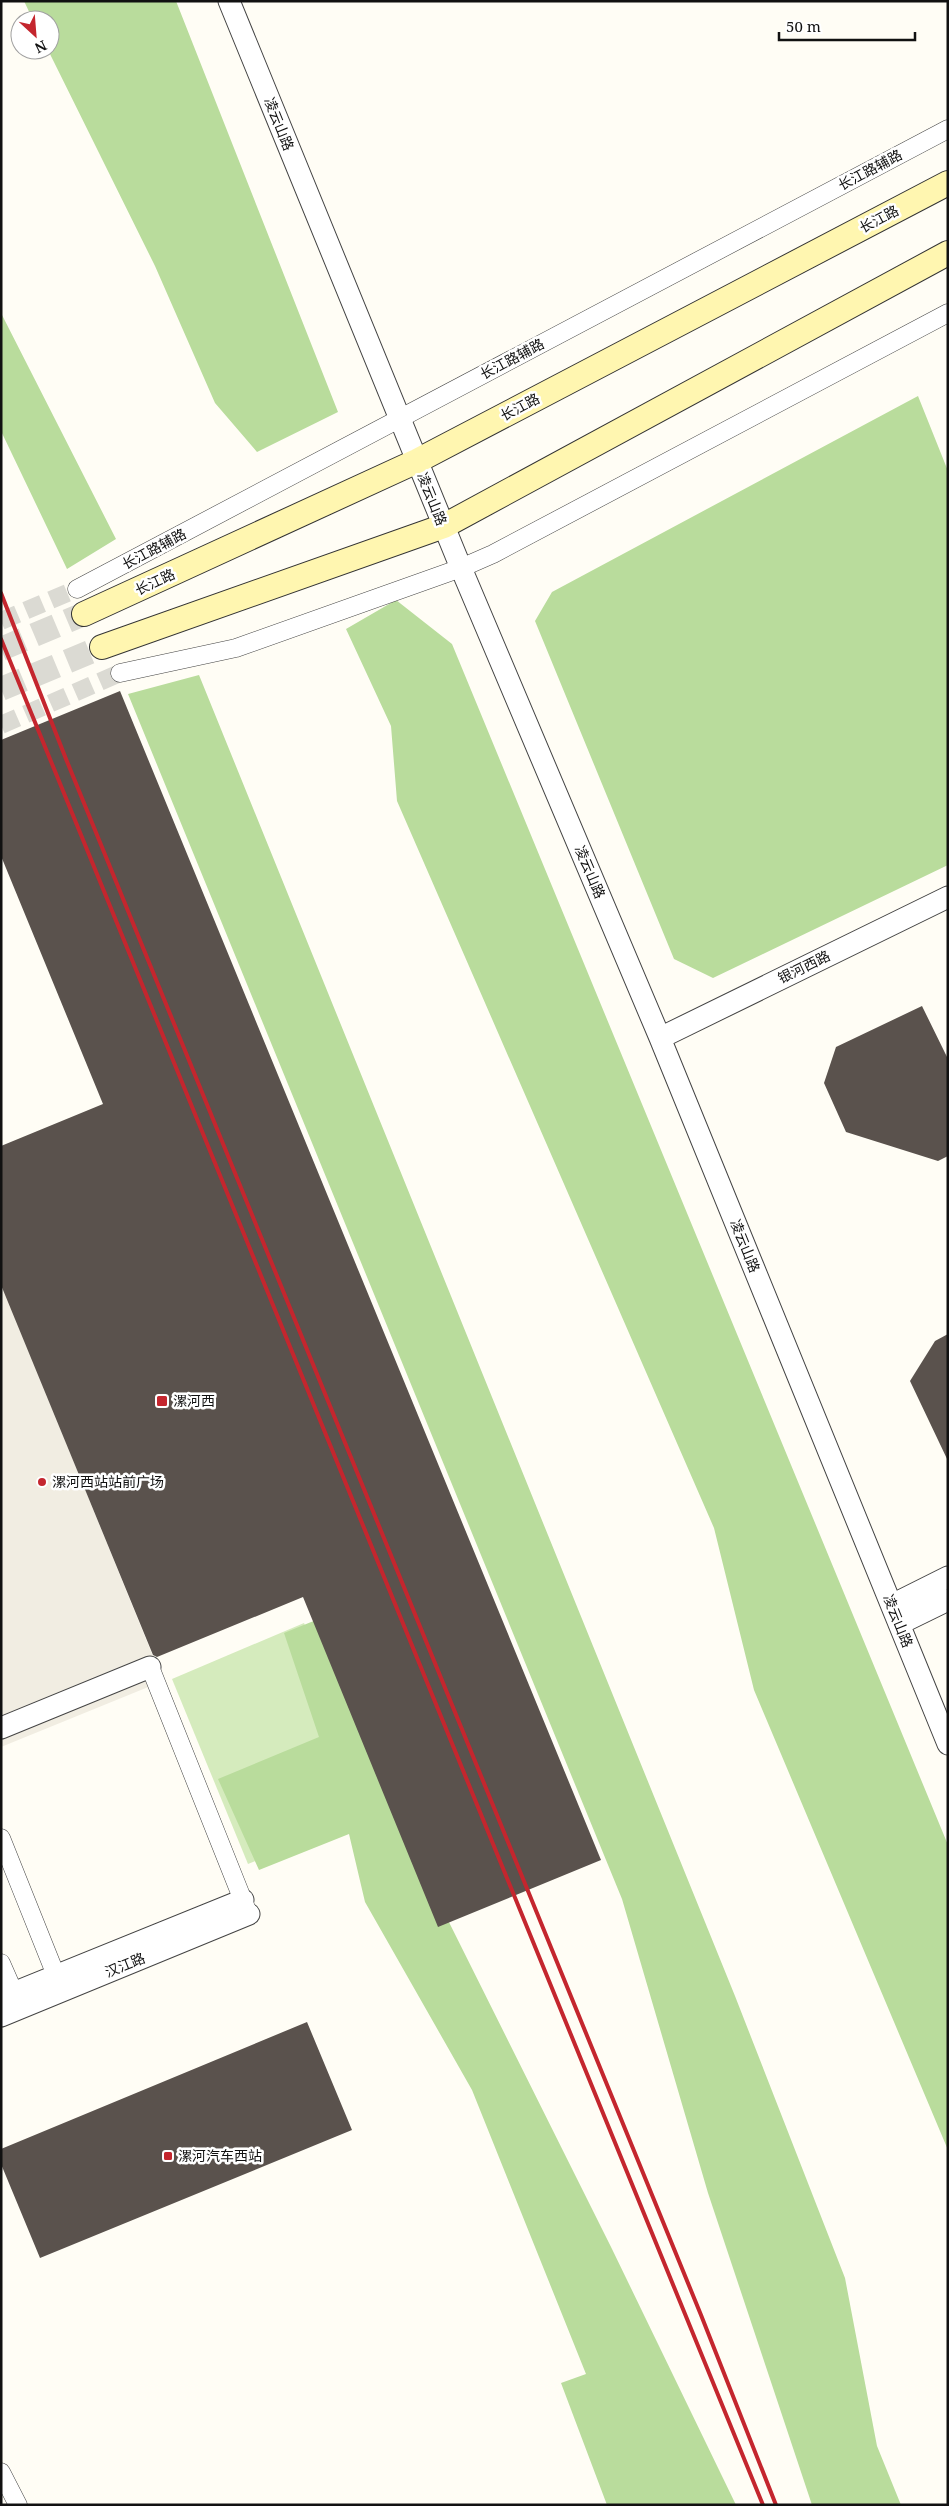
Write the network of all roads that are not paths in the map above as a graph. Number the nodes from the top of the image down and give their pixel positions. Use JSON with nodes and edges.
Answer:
{"nodes":[{"id":1,"x":229,"y":1,"type":"edge"},
{"id":2,"x":948,"y":129,"type":"edge"},
{"id":3,"x":948,"y":183,"type":"edge"},
{"id":4,"x":948,"y":252,"type":"edge"},
{"id":5,"x":948,"y":313,"type":"edge"},
{"id":6,"x":400,"y":420,"type":"junction"},
{"id":7,"x":417,"y":461,"type":"junction"},
{"id":8,"x":444,"y":526,"type":"junction"},
{"id":9,"x":461,"y":568,"type":"junction"},
{"id":10,"x":77,"y":590,"type":"tunnel mouth"},
{"id":11,"x":84,"y":614,"type":"tunnel mouth"},
{"id":12,"x":102,"y":647,"type":"tunnel mouth"},
{"id":13,"x":120,"y":673,"type":"tunnel mouth"},
{"id":14,"x":948,"y":897,"type":"edge"},
{"id":15,"x":660,"y":1038,"type":"junction"},
{"id":16,"x":948,"y":1578,"type":"edge"},
{"id":17,"x":948,"y":1600,"type":"edge"},
{"id":18,"x":896,"y":1614,"type":"junction"},
{"id":19,"x":150,"y":1667,"type":"joint"},
{"id":20,"x":1,"y":1728,"type":"edge"},
{"id":21,"x":948,"y":1744,"type":"edge"},
{"id":22,"x":1,"y":1838,"type":"edge"},
{"id":23,"x":246,"y":1907,"type":"joint"},
{"id":24,"x":1,"y":1963,"type":"edge"},
{"id":25,"x":59,"y":1983,"type":"junction"},
{"id":26,"x":9,"y":2004,"type":"edge"},
{"id":27,"x":1,"y":2472,"type":"edge"},
{"id":28,"x":18,"y":2505,"type":"edge"}],
"edges":[{"from":1,"to":6,"type":"street","name":"凌云山路"},
{"from":2,"to":6,"type":"street","name":"长江路辅路"},
{"from":3,"to":7,"type":"main road","name":"长江路"},
{"from":4,"to":8,"type":"main road"},
{"from":5,"to":9,"type":"street"},
{"from":6,"to":7,"type":"street","name":"凌云山路"},
{"from":6,"to":10,"type":"street","name":"长江路辅路"},
{"from":7,"to":8,"type":"street","name":"凌云山路"},
{"from":7,"to":11,"type":"main road","name":"长江路"},
{"from":8,"to":9,"type":"street","name":"凌云山路"},
{"from":8,"to":12,"type":"main road"},
{"from":9,"to":13,"type":"street"},
{"from":9,"to":15,"type":"street","name":"凌云山路"},
{"from":14,"to":15,"type":"street","name":"银河西路"},
{"from":15,"to":18,"type":"street","name":"凌云山路"},
{"from":16,"to":18,"type":"street"},
{"from":17,"to":18,"type":"street"},
{"from":18,"to":21,"type":"street","name":"凌云山路"},
{"from":19,"to":20,"type":"street"},
{"from":19,"to":23,"type":"street"},
{"from":22,"to":25,"type":"street"},
{"from":23,"to":25,"type":"street","name":"汉江路"},
{"from":24,"to":26,"type":"street"},
{"from":25,"to":26,"type":"street","name":"汉江路"},
{"from":27,"to":28,"type":"street"}]}
